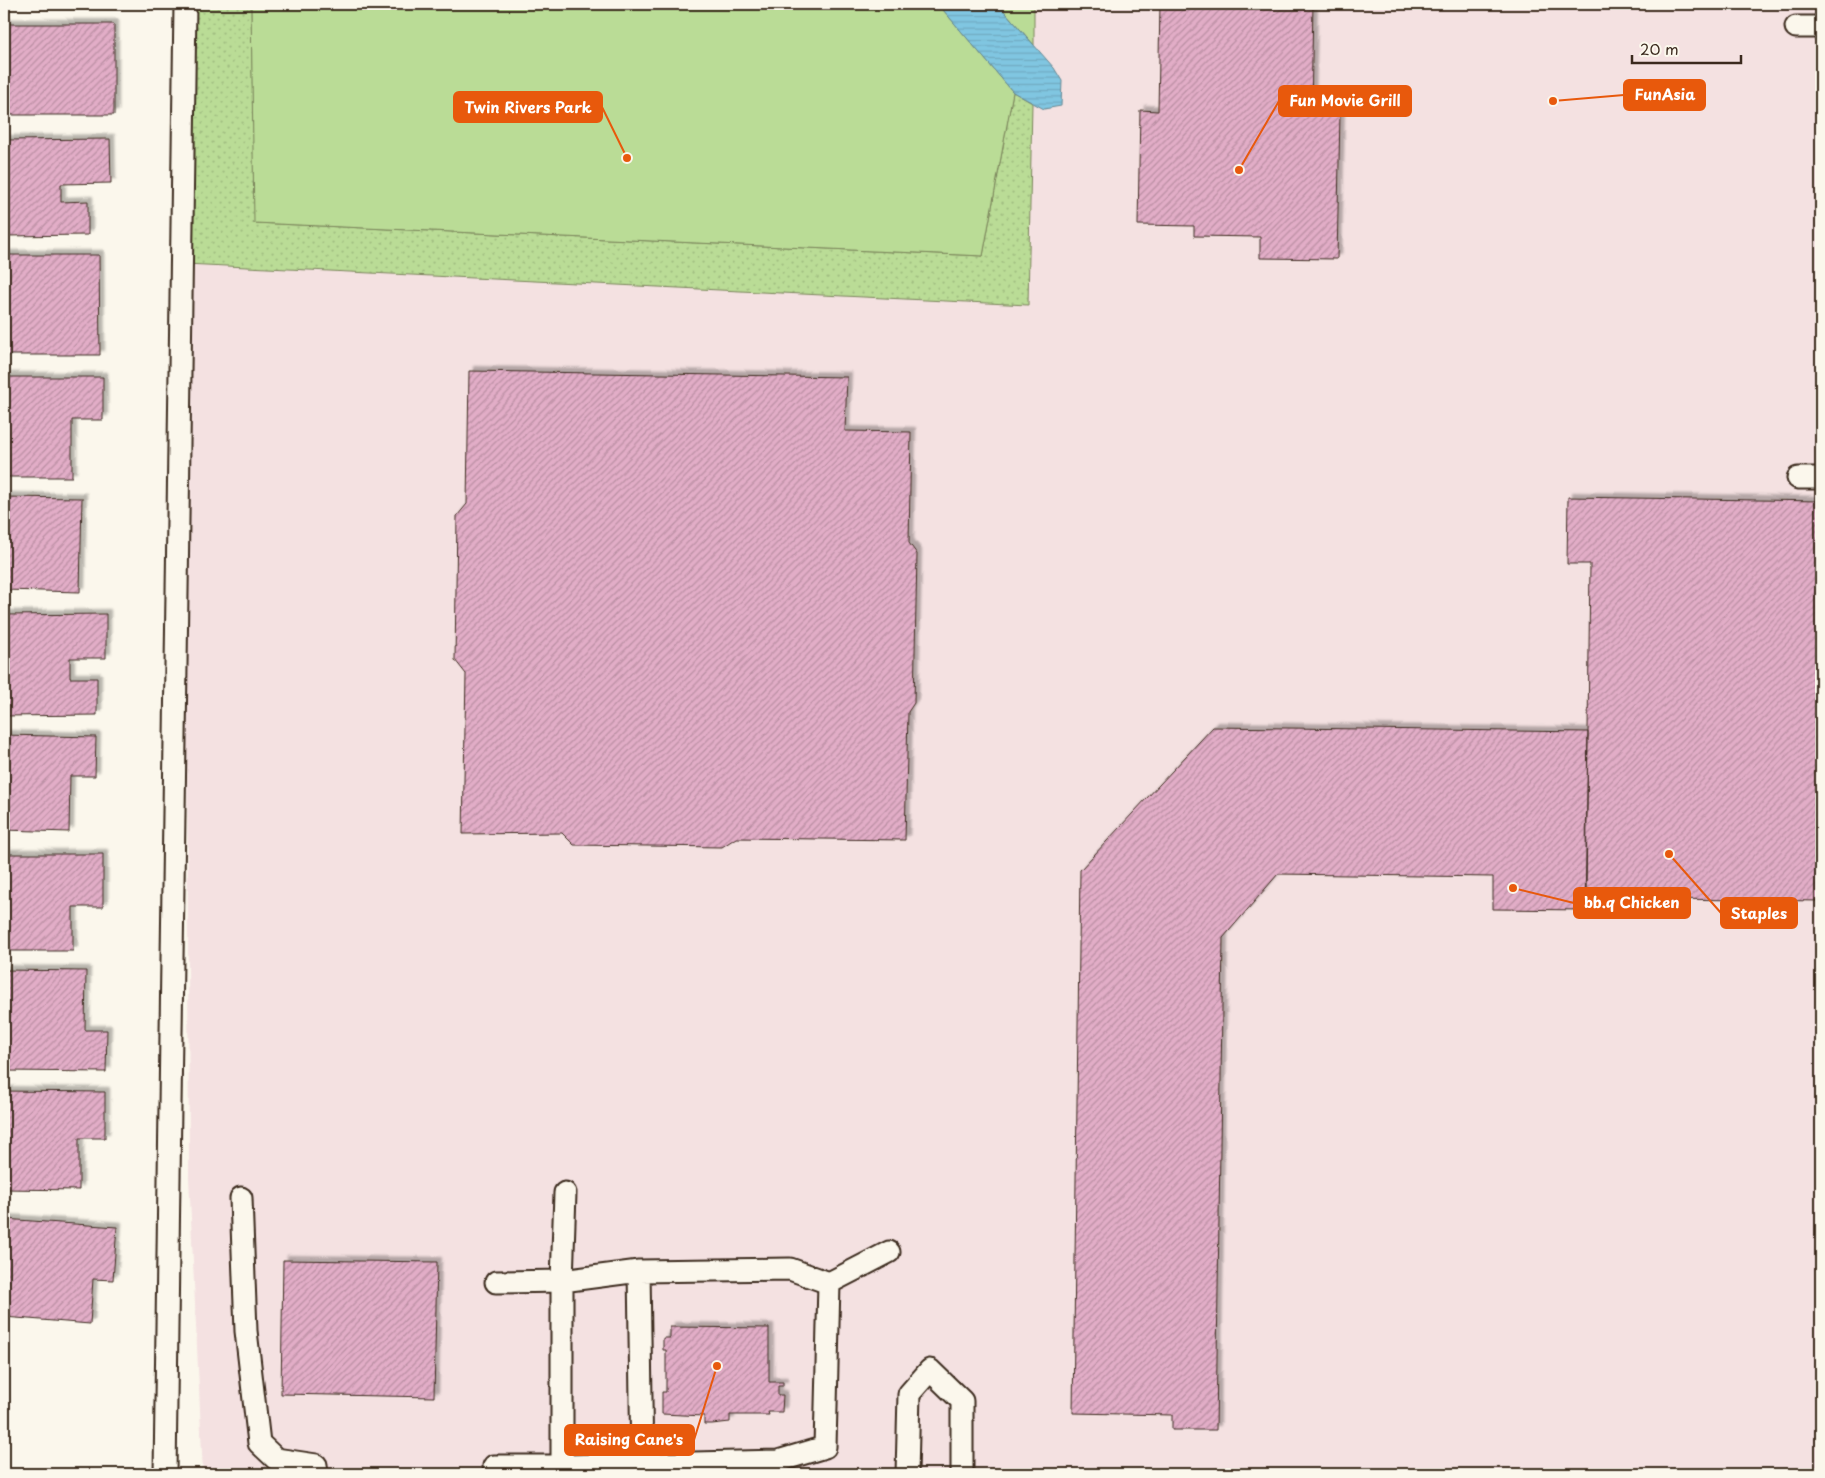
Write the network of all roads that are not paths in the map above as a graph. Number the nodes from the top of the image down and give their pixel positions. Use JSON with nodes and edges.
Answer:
{"nodes":[{"id":1,"x":185,"y":4,"type":"edge"},
{"id":2,"x":1796,"y":27,"type":"dead end"},
{"id":3,"x":1821,"y":27,"type":"edge"},
{"id":4,"x":1798,"y":478,"type":"dead end"},
{"id":5,"x":1821,"y":478,"type":"edge"},
{"id":6,"x":565,"y":1193,"type":"dead end"},
{"id":7,"x":241,"y":1198,"type":"dead end"},
{"id":8,"x":889,"y":1252,"type":"dead end"},
{"id":9,"x":639,"y":1271,"type":"junction"},
{"id":10,"x":562,"y":1281,"type":"junction"},
{"id":11,"x":496,"y":1282,"type":"dead end"},
{"id":12,"x":829,"y":1283,"type":"junction"},
{"id":13,"x":642,"y":1464,"type":"junction"},
{"id":14,"x":494,"y":1466,"type":"dead end"},
{"id":15,"x":562,"y":1466,"type":"junction"},
{"id":16,"x":165,"y":1474,"type":"edge"},
{"id":17,"x":316,"y":1474,"type":"edge"},
{"id":18,"x":907,"y":1474,"type":"edge"},
{"id":19,"x":962,"y":1474,"type":"edge"}],
"edges":[{"from":1,"to":16,"type":"lane"},
{"from":2,"to":3,"type":"lane"},
{"from":4,"to":5,"type":"lane"},
{"from":6,"to":10,"type":"lane"},
{"from":7,"to":17,"type":"lane"},
{"from":8,"to":12,"type":"lane"},
{"from":9,"to":10,"type":"lane"},
{"from":9,"to":12,"type":"lane"},
{"from":9,"to":13,"type":"lane"},
{"from":10,"to":11,"type":"lane"},
{"from":10,"to":15,"type":"lane"},
{"from":12,"to":13,"type":"lane"},
{"from":13,"to":15,"type":"lane"},
{"from":14,"to":15,"type":"lane"},
{"from":18,"to":19,"type":"lane"}]}
